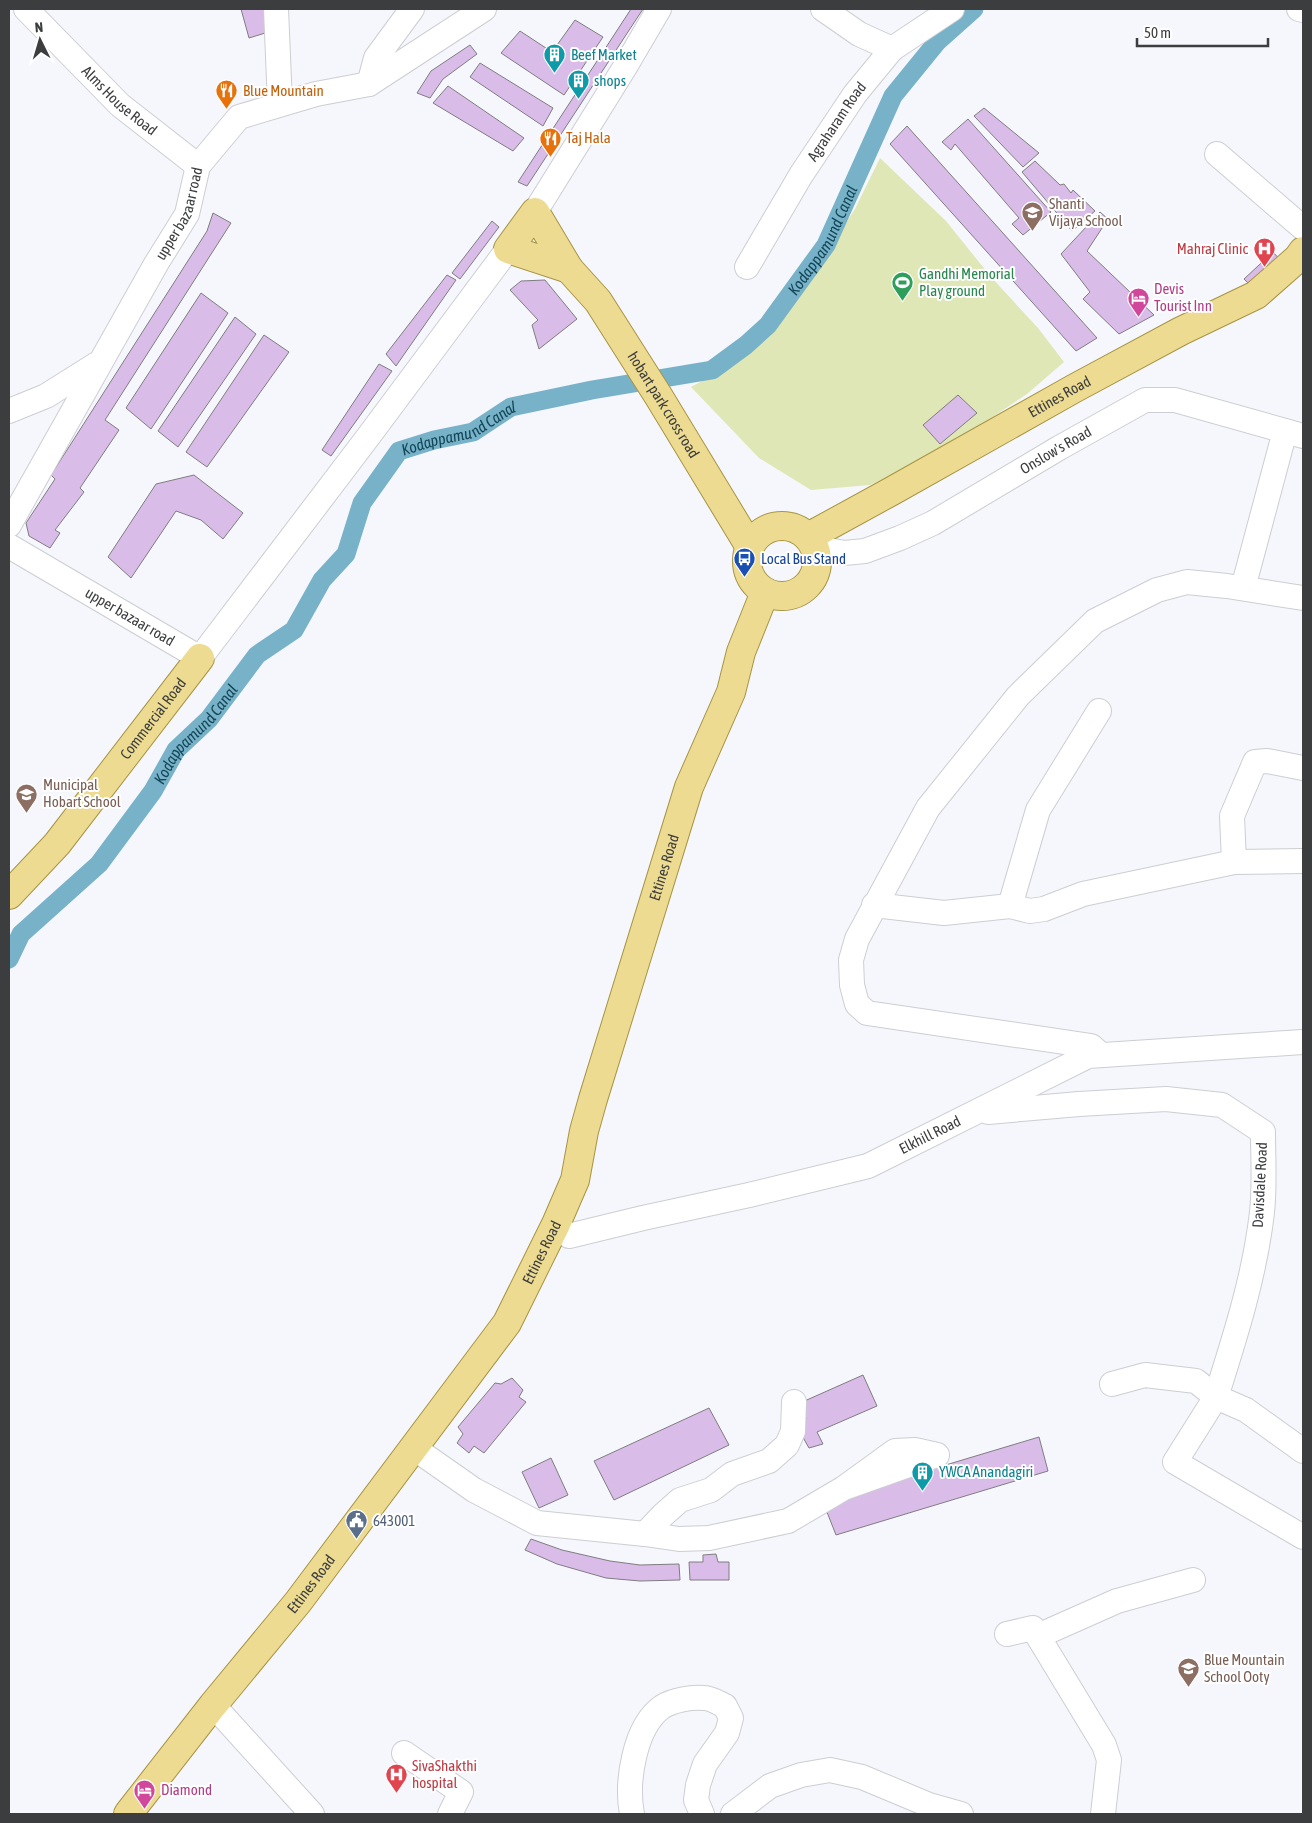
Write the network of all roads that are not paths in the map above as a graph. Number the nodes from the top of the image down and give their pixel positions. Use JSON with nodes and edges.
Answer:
{"nodes":[{"id":1,"x":26,"y":9,"type":"edge"},
{"id":2,"x":276,"y":9,"type":"edge"},
{"id":3,"x":412,"y":9,"type":"edge"},
{"id":4,"x":484,"y":9,"type":"edge"},
{"id":5,"x":659,"y":9,"type":"edge"},
{"id":6,"x":824,"y":9,"type":"edge"},
{"id":7,"x":952,"y":9,"type":"edge"},
{"id":8,"x":1299,"y":9,"type":"edge"},
{"id":9,"x":1303,"y":10,"type":"edge"},
{"id":10,"x":892,"y":49,"type":"junction"},
{"id":11,"x":369,"y":84,"type":"junction"},
{"id":12,"x":280,"y":104,"type":"junction"},
{"id":13,"x":1217,"y":154,"type":"dead end"},
{"id":14,"x":198,"y":166,"type":"junction"},
{"id":15,"x":535,"y":212,"type":"junction"},
{"id":16,"x":1303,"y":228,"type":"edge"},
{"id":17,"x":508,"y":249,"type":"junction"},
{"id":18,"x":1303,"y":251,"type":"edge"},
{"id":19,"x":747,"y":267,"type":"dead end"},
{"id":20,"x":569,"y":269,"type":"junction"},
{"id":21,"x":100,"y":362,"type":"junction"},
{"id":22,"x":9,"y":411,"type":"edge"},
{"id":23,"x":1294,"y":434,"type":"edge"},
{"id":24,"x":9,"y":525,"type":"edge"},
{"id":25,"x":811,"y":542,"type":"junction"},
{"id":26,"x":9,"y":546,"type":"edge"},
{"id":27,"x":750,"y":546,"type":"junction"},
{"id":28,"x":1243,"y":588,"type":"junction"},
{"id":29,"x":765,"y":592,"type":"junction"},
{"id":30,"x":1303,"y":598,"type":"edge"},
{"id":31,"x":200,"y":658,"type":"junction"},
{"id":32,"x":1099,"y":711,"type":"dead end"},
{"id":33,"x":1303,"y":768,"type":"edge"},
{"id":34,"x":1303,"y":861,"type":"edge"},
{"id":35,"x":1234,"y":862,"type":"junction"},
{"id":36,"x":9,"y":895,"type":"edge"},
{"id":37,"x":874,"y":905,"type":"junction"},
{"id":38,"x":1010,"y":906,"type":"junction"},
{"id":39,"x":1303,"y":1042,"type":"edge"},
{"id":40,"x":1101,"y":1055,"type":"junction"},
{"id":41,"x":975,"y":1114,"type":"junction"},
{"id":42,"x":556,"y":1224,"type":"junction"},
{"id":43,"x":1112,"y":1384,"type":"dead end"},
{"id":44,"x":1216,"y":1397,"type":"junction"},
{"id":45,"x":794,"y":1402,"type":"dead end"},
{"id":46,"x":414,"y":1448,"type":"junction"},
{"id":47,"x":1303,"y":1451,"type":"edge"},
{"id":48,"x":844,"y":1488,"type":"dead end"},
{"id":49,"x":645,"y":1534,"type":"junction"},
{"id":50,"x":1303,"y":1537,"type":"edge"},
{"id":51,"x":1193,"y":1580,"type":"dead end"},
{"id":52,"x":1007,"y":1634,"type":"dead end"},
{"id":53,"x":1038,"y":1636,"type":"junction"},
{"id":54,"x":213,"y":1705,"type":"junction"},
{"id":55,"x":404,"y":1754,"type":"dead end"},
{"id":56,"x":128,"y":1814,"type":"edge"},
{"id":57,"x":312,"y":1814,"type":"edge"},
{"id":58,"x":450,"y":1814,"type":"edge"},
{"id":59,"x":632,"y":1814,"type":"edge"},
{"id":60,"x":702,"y":1814,"type":"edge"},
{"id":61,"x":733,"y":1814,"type":"edge"},
{"id":62,"x":961,"y":1814,"type":"edge"},
{"id":63,"x":1103,"y":1814,"type":"edge"}],
"edges":[{"from":1,"to":14,"type":"street","name":"Alms House Road"},
{"from":2,"to":12,"type":"street"},
{"from":3,"to":11,"type":"street"},
{"from":4,"to":11,"type":"street","name":"upper bazaar road"},
{"from":5,"to":15,"type":"street"},
{"from":6,"to":10,"type":"street"},
{"from":7,"to":10,"type":"street","name":"Agraharam Road"},
{"from":8,"to":9,"type":"street"},
{"from":10,"to":19,"type":"street","name":"Agraharam Road"},
{"from":11,"to":12,"type":"street","name":"upper bazaar road"},
{"from":12,"to":14,"type":"street","name":"upper bazaar road"},
{"from":13,"to":16,"type":"street"},
{"from":14,"to":21,"type":"street","name":"upper bazaar road"},
{"from":15,"to":17,"type":"main road"},
{"from":15,"to":20,"type":"main road","name":"hobart park cross road"},
{"from":17,"to":20,"type":"main road"},
{"from":17,"to":31,"type":"street"},
{"from":18,"to":25,"type":"main road","name":"Ettines Road"},
{"from":20,"to":27,"type":"main road","name":"hobart park cross road"},
{"from":21,"to":22,"type":"street"},
{"from":21,"to":24,"type":"street","name":"upper bazaar road"},
{"from":23,"to":25,"type":"street","name":"Onslow's Road"},
{"from":23,"to":28,"type":"street"},
{"from":25,"to":27,"type":"main road"},
{"from":25,"to":29,"type":"main road"},
{"from":26,"to":31,"type":"street","name":"upper bazaar road"},
{"from":27,"to":29,"type":"main road"},
{"from":28,"to":30,"type":"street"},
{"from":28,"to":37,"type":"street"},
{"from":29,"to":42,"type":"main road","name":"Ettines Road"},
{"from":31,"to":36,"type":"main road","name":"Commercial Road"},
{"from":32,"to":38,"type":"street"},
{"from":33,"to":35,"type":"street"},
{"from":34,"to":35,"type":"street"},
{"from":35,"to":38,"type":"street"},
{"from":37,"to":38,"type":"street"},
{"from":37,"to":40,"type":"street"},
{"from":39,"to":40,"type":"street","name":"Elkhill Road"},
{"from":40,"to":41,"type":"street","name":"Elkhill Road"},
{"from":41,"to":42,"type":"street","name":"Elkhill Road"},
{"from":41,"to":44,"type":"street","name":"Davisdale Road"},
{"from":42,"to":46,"type":"main road","name":"Ettines Road"},
{"from":43,"to":44,"type":"street"},
{"from":44,"to":47,"type":"street"},
{"from":44,"to":50,"type":"street"},
{"from":45,"to":49,"type":"street"},
{"from":46,"to":49,"type":"street"},
{"from":46,"to":54,"type":"main road","name":"Ettines Road"},
{"from":48,"to":49,"type":"street"},
{"from":51,"to":53,"type":"street"},
{"from":52,"to":53,"type":"street"},
{"from":53,"to":63,"type":"street"},
{"from":54,"to":56,"type":"main road","name":"Ettines Road"},
{"from":54,"to":57,"type":"street"},
{"from":55,"to":58,"type":"street"},
{"from":59,"to":60,"type":"street"},
{"from":61,"to":62,"type":"street"}]}
